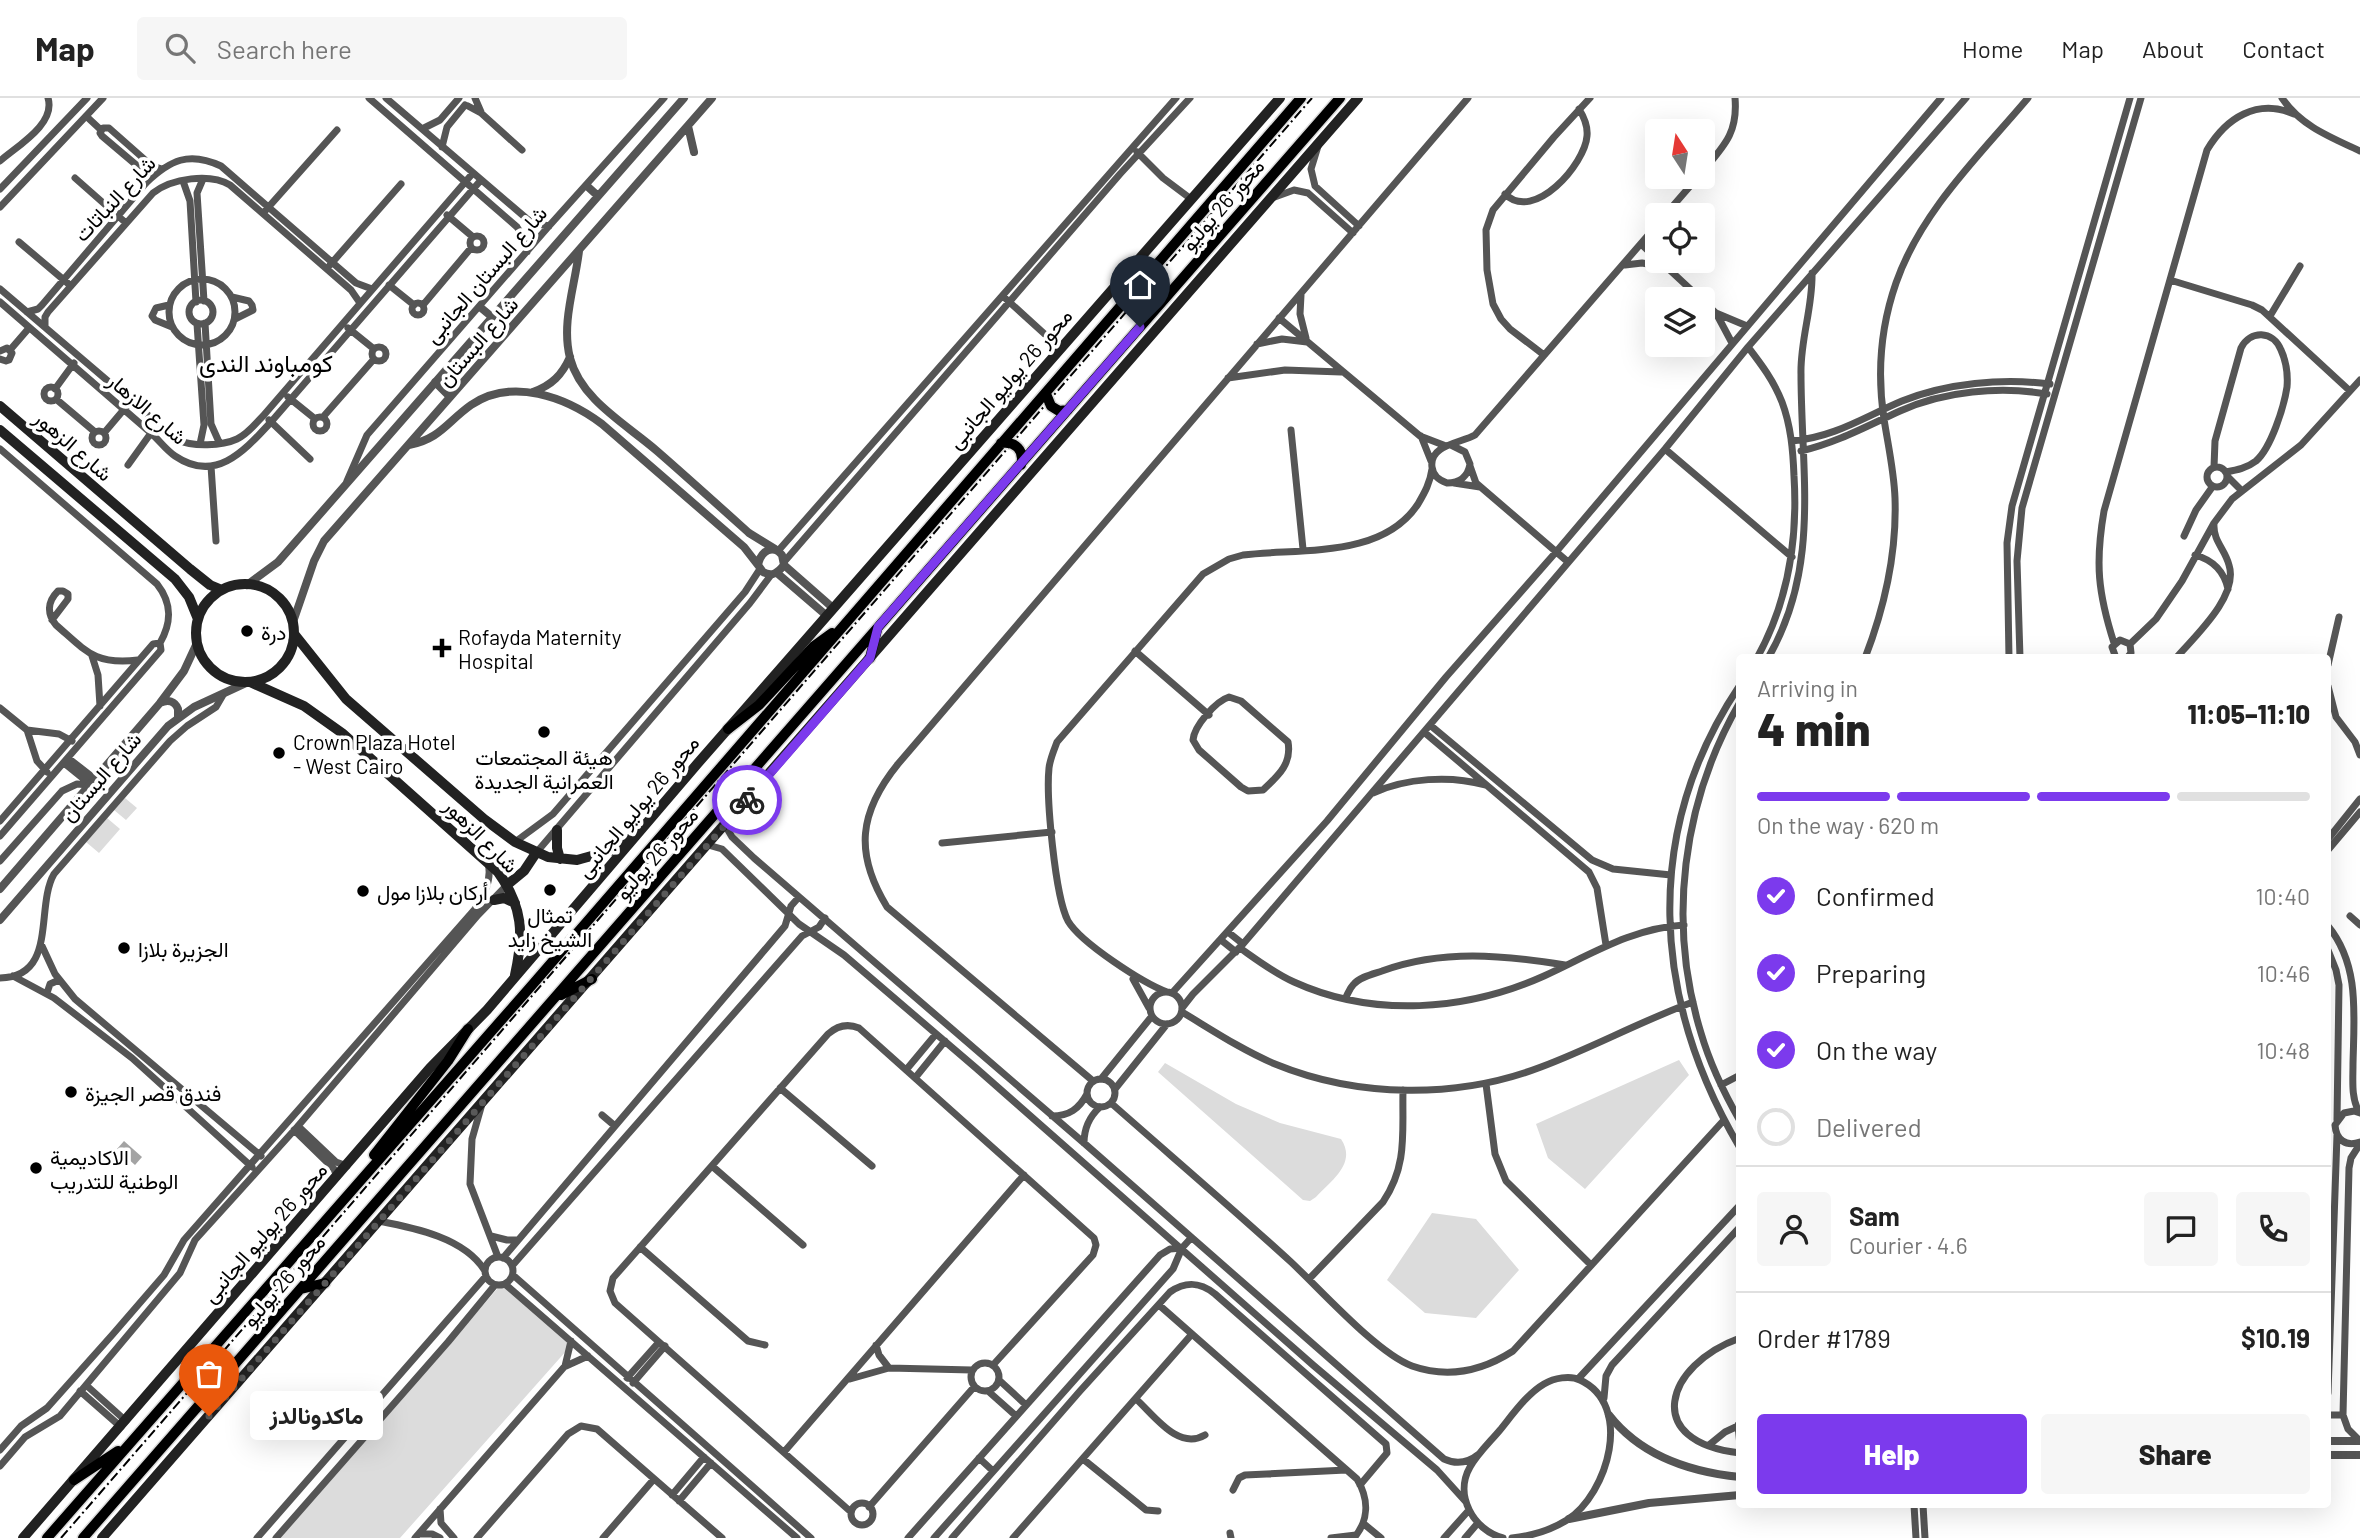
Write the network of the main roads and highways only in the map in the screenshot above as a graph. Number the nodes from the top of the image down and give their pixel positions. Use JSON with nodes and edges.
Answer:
{"nodes":[{"id":1,"x":1280,"y":98,"type":"edge"},
{"id":2,"x":1301,"y":98,"type":"edge"},
{"id":3,"x":1340,"y":98,"type":"edge"},
{"id":4,"x":1358,"y":98,"type":"edge"},
{"id":5,"x":1046,"y":394,"type":"junction"},
{"id":6,"x":0,"y":406,"type":"edge"},
{"id":7,"x":1068,"y":410,"type":"junction"},
{"id":8,"x":0,"y":430,"type":"edge"},
{"id":9,"x":1001,"y":443,"type":"junction"},
{"id":10,"x":51,"y":450,"type":"junction"},
{"id":11,"x":39,"y":464,"type":"junction"},
{"id":12,"x":1021,"y":465,"type":"junction"},
{"id":13,"x":222,"y":590,"type":"junction"},
{"id":14,"x":198,"y":619,"type":"junction"},
{"id":15,"x":878,"y":627,"type":"junction"},
{"id":16,"x":841,"y":628,"type":"junction"},
{"id":17,"x":295,"y":635,"type":"junction"},
{"id":18,"x":870,"y":658,"type":"junction"},
{"id":19,"x":249,"y":682,"type":"junction"},
{"id":20,"x":728,"y":729,"type":"junction"},
{"id":21,"x":557,"y":830,"type":"road end"},
{"id":22,"x":642,"y":830,"type":"junction"},
{"id":23,"x":536,"y":853,"type":"junction"},
{"id":24,"x":560,"y":859,"type":"junction"},
{"id":25,"x":507,"y":886,"type":"junction"},
{"id":26,"x":494,"y":900,"type":"road end"},
{"id":27,"x":515,"y":903,"type":"junction"},
{"id":28,"x":514,"y":979,"type":"junction"},
{"id":29,"x":592,"y":979,"type":"junction"},
{"id":30,"x":555,"y":997,"type":"junction"},
{"id":31,"x":468,"y":1029,"type":"junction"},
{"id":32,"x":366,"y":1174,"type":"junction"},
{"id":33,"x":325,"y":1283,"type":"junction"},
{"id":34,"x":301,"y":1289,"type":"junction"},
{"id":35,"x":129,"y":1444,"type":"junction"},
{"id":36,"x":74,"y":1480,"type":"junction"},
{"id":37,"x":105,"y":1537,"type":"edge"},
{"id":38,"x":23,"y":1538,"type":"edge"},
{"id":39,"x":47,"y":1538,"type":"edge"},
{"id":40,"x":83,"y":1538,"type":"edge"}],
"edges":[{"from":1,"to":20,"type":"main road","name":"محور 26 يوليو الجانبى"},
{"from":2,"to":5,"type":"highway","name":"محور 26 يوليو"},
{"from":3,"to":7,"type":"highway","name":"محور 26 يوليو"},
{"from":4,"to":18,"type":"main road"},
{"from":5,"to":7,"type":"highway"},
{"from":5,"to":9,"type":"highway","name":"محور 26 يوليو"},
{"from":6,"to":10,"type":"main road","name":"شارع الزهور"},
{"from":7,"to":12,"type":"highway","name":"محور 26 يوليو"},
{"from":8,"to":11,"type":"main road","name":"شارع الزهور"},
{"from":9,"to":12,"type":"highway"},
{"from":9,"to":16,"type":"highway","name":"محور 26 يوليو"},
{"from":10,"to":11,"type":"main road"},
{"from":10,"to":13,"type":"main road","name":"شارع الزهور"},
{"from":11,"to":14,"type":"main road","name":"شارع الزهور"},
{"from":12,"to":15,"type":"highway","name":"محور 26 يوليو"},
{"from":13,"to":14,"type":"main road"},
{"from":13,"to":17,"type":"main road"},
{"from":14,"to":19,"type":"main road"},
{"from":15,"to":18,"type":"highway"},
{"from":15,"to":30,"type":"highway","name":"محور 26 يوليو"},
{"from":16,"to":20,"type":"highway"},
{"from":16,"to":32,"type":"highway","name":"محور 26 يوليو"},
{"from":17,"to":19,"type":"main road"},
{"from":17,"to":23,"type":"main road","name":"شارع الزهور"},
{"from":18,"to":29,"type":"main road"},
{"from":19,"to":25,"type":"main road","name":"شارع الزهور"},
{"from":20,"to":22,"type":"main road","name":"محور 26 يوليو الجانبى"},
{"from":21,"to":24,"type":"main road"},
{"from":22,"to":24,"type":"main road","name":"شارع الزهور"},
{"from":22,"to":28,"type":"main road","name":"محور 26 يوليو الجانبى"},
{"from":23,"to":24,"type":"main road","name":"شارع الزهور"},
{"from":23,"to":25,"type":"main road"},
{"from":25,"to":27,"type":"main road","name":"شارع الزهور"},
{"from":26,"to":27,"type":"main road"},
{"from":27,"to":28,"type":"main road","name":"شارع الزهور"},
{"from":28,"to":31,"type":"main road","name":"محور 26 يوليو الجانبى"},
{"from":29,"to":30,"type":"highway"},
{"from":29,"to":33,"type":"main road"},
{"from":30,"to":34,"type":"highway","name":"محور 26 يوليو"},
{"from":31,"to":32,"type":"highway"},
{"from":31,"to":36,"type":"main road","name":"محور 26 يوليو الجانبى"},
{"from":32,"to":35,"type":"highway","name":"محور 26 يوليو"},
{"from":33,"to":34,"type":"highway"},
{"from":33,"to":37,"type":"main road"},
{"from":34,"to":40,"type":"highway","name":"محور 26 يوليو"},
{"from":35,"to":36,"type":"highway"},
{"from":35,"to":39,"type":"highway","name":"محور 26 يوليو"},
{"from":36,"to":38,"type":"main road","name":"محور 26 يوليو الجانبى"}]}
